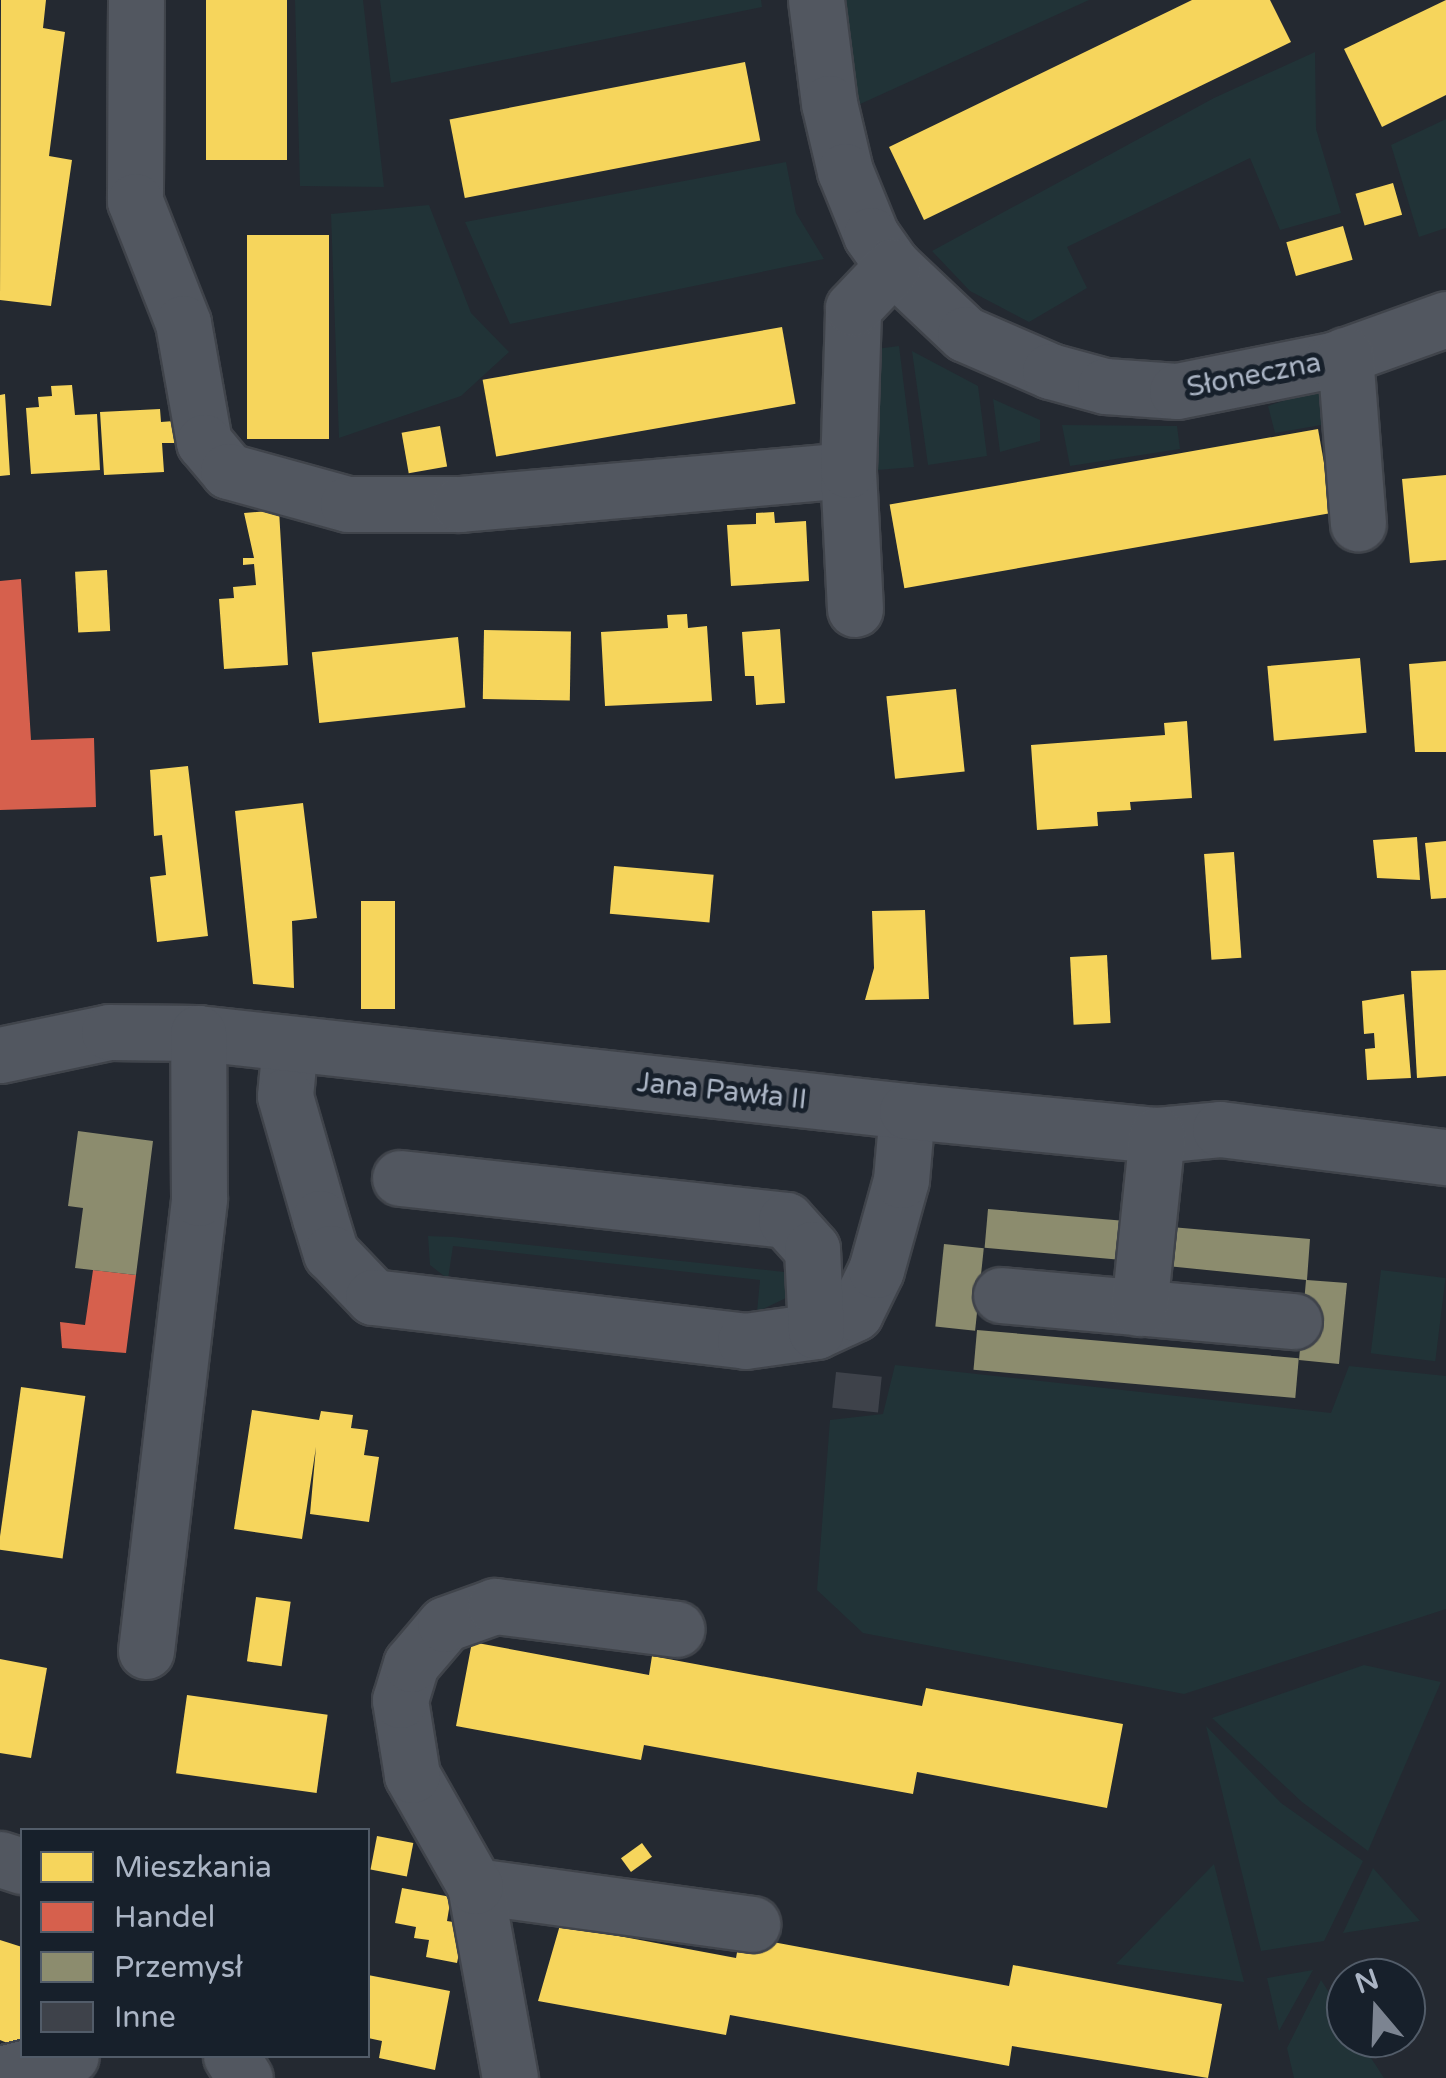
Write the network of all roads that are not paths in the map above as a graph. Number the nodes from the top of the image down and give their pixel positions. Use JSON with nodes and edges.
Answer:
{"nodes":[{"id":1,"x":136,"y":0,"type":"edge"},
{"id":2,"x":816,"y":0,"type":"edge"},
{"id":3,"x":893,"y":266,"type":"junction"},
{"id":4,"x":1446,"y":319,"type":"edge"},
{"id":5,"x":1345,"y":355,"type":"junction"},
{"id":6,"x":848,"y":470,"type":"junction"},
{"id":7,"x":1358,"y":524,"type":"dead end"},
{"id":8,"x":855,"y":610,"type":"dead end"},
{"id":9,"x":198,"y":1032,"type":"junction"},
{"id":10,"x":290,"y":1044,"type":"junction"},
{"id":11,"x":0,"y":1056,"type":"edge"},
{"id":12,"x":907,"y":1111,"type":"junction"},
{"id":13,"x":1157,"y":1135,"type":"junction"},
{"id":14,"x":1446,"y":1157,"type":"edge"},
{"id":15,"x":400,"y":1178,"type":"dead end"},
{"id":16,"x":1000,"y":1295,"type":"dead end"},
{"id":17,"x":1139,"y":1308,"type":"junction"},
{"id":18,"x":1294,"y":1321,"type":"dead end"},
{"id":19,"x":816,"y":1331,"type":"junction"},
{"id":20,"x":677,"y":1629,"type":"dead end"},
{"id":21,"x":146,"y":1651,"type":"dead end"},
{"id":22,"x":475,"y":1886,"type":"junction"},
{"id":23,"x":752,"y":1924,"type":"dead end"},
{"id":24,"x":62,"y":2058,"type":"edge"},
{"id":25,"x":0,"y":2074,"type":"edge"},
{"id":26,"x":510,"y":2078,"type":"edge"}],
"edges":[{"from":1,"to":6,"type":"street"},
{"from":2,"to":3,"type":"street","name":"Słoneczna"},
{"from":3,"to":5,"type":"street","name":"Słoneczna"},
{"from":3,"to":6,"type":"street"},
{"from":4,"to":5,"type":"street","name":"Słoneczna"},
{"from":5,"to":7,"type":"street"},
{"from":6,"to":8,"type":"street"},
{"from":9,"to":10,"type":"street","name":"Jana Pawła II"},
{"from":9,"to":11,"type":"street","name":"Jana Pawła II"},
{"from":9,"to":21,"type":"street"},
{"from":10,"to":12,"type":"street","name":"Jana Pawła II"},
{"from":10,"to":19,"type":"street"},
{"from":12,"to":13,"type":"street","name":"Jana Pawła II"},
{"from":12,"to":19,"type":"street"},
{"from":13,"to":14,"type":"street","name":"Jana Pawła II"},
{"from":13,"to":17,"type":"street"},
{"from":15,"to":19,"type":"street"},
{"from":16,"to":17,"type":"street"},
{"from":17,"to":18,"type":"street"},
{"from":20,"to":22,"type":"street"},
{"from":22,"to":23,"type":"street"},
{"from":22,"to":26,"type":"street"},
{"from":24,"to":25,"type":"street"}]}
